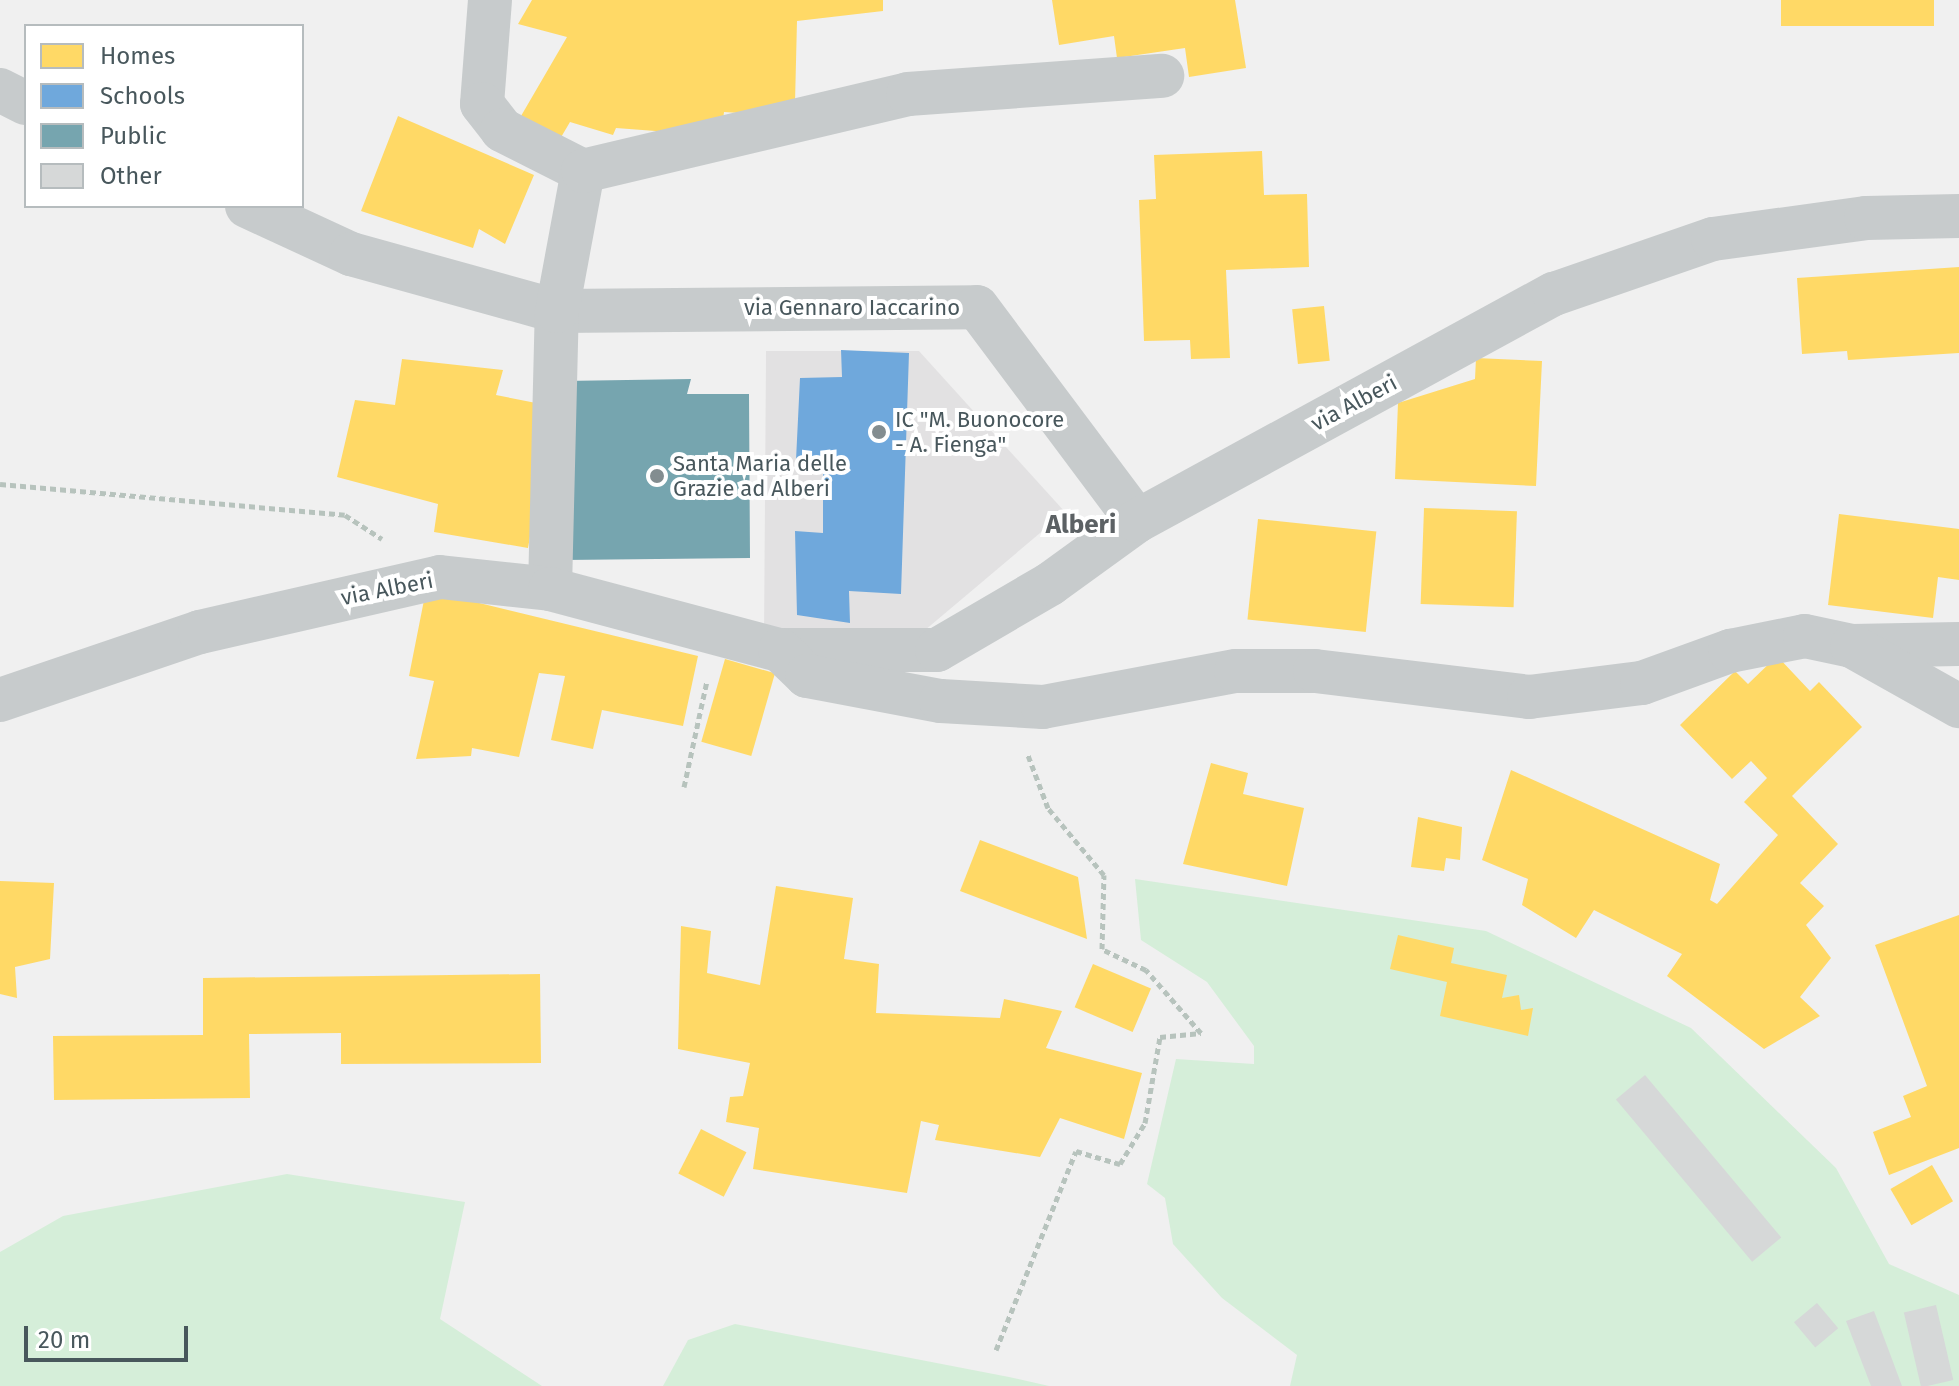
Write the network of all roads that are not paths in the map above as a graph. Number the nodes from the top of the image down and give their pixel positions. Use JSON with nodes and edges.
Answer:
{"nodes":[{"id":1,"x":490,"y":0,"type":"edge"},
{"id":2,"x":1162,"y":76,"type":"dead end"},
{"id":3,"x":0,"y":90,"type":"edge"},
{"id":4,"x":24,"y":102,"type":"edge"},
{"id":5,"x":583,"y":171,"type":"junction"},
{"id":6,"x":251,"y":208,"type":"edge"},
{"id":7,"x":1959,"y":216,"type":"edge"},
{"id":8,"x":557,"y":311,"type":"junction"},
{"id":9,"x":1137,"y":521,"type":"junction"},
{"id":10,"x":550,"y":589,"type":"junction"},
{"id":11,"x":1959,"y":644,"type":"edge"},
{"id":12,"x":1852,"y":646,"type":"junction"},
{"id":13,"x":780,"y":650,"type":"junction"},
{"id":14,"x":0,"y":700,"type":"edge"},
{"id":15,"x":1959,"y":706,"type":"edge"}],
"edges":[{"from":1,"to":5,"type":"street"},
{"from":2,"to":5,"type":"street"},
{"from":3,"to":4,"type":"street"},
{"from":5,"to":8,"type":"street"},
{"from":6,"to":8,"type":"street"},
{"from":7,"to":9,"type":"street","name":"via Alberi"},
{"from":8,"to":9,"type":"street","name":"via Gennaro Iaccarino"},
{"from":8,"to":10,"type":"street"},
{"from":9,"to":13,"type":"street","name":"via Alberi"},
{"from":10,"to":13,"type":"street","name":"via Alberi"},
{"from":10,"to":14,"type":"street","name":"via Alberi"},
{"from":11,"to":12,"type":"street"},
{"from":12,"to":13,"type":"street","name":"via Alberi"},
{"from":12,"to":15,"type":"street","name":"via Alberi"}]}
